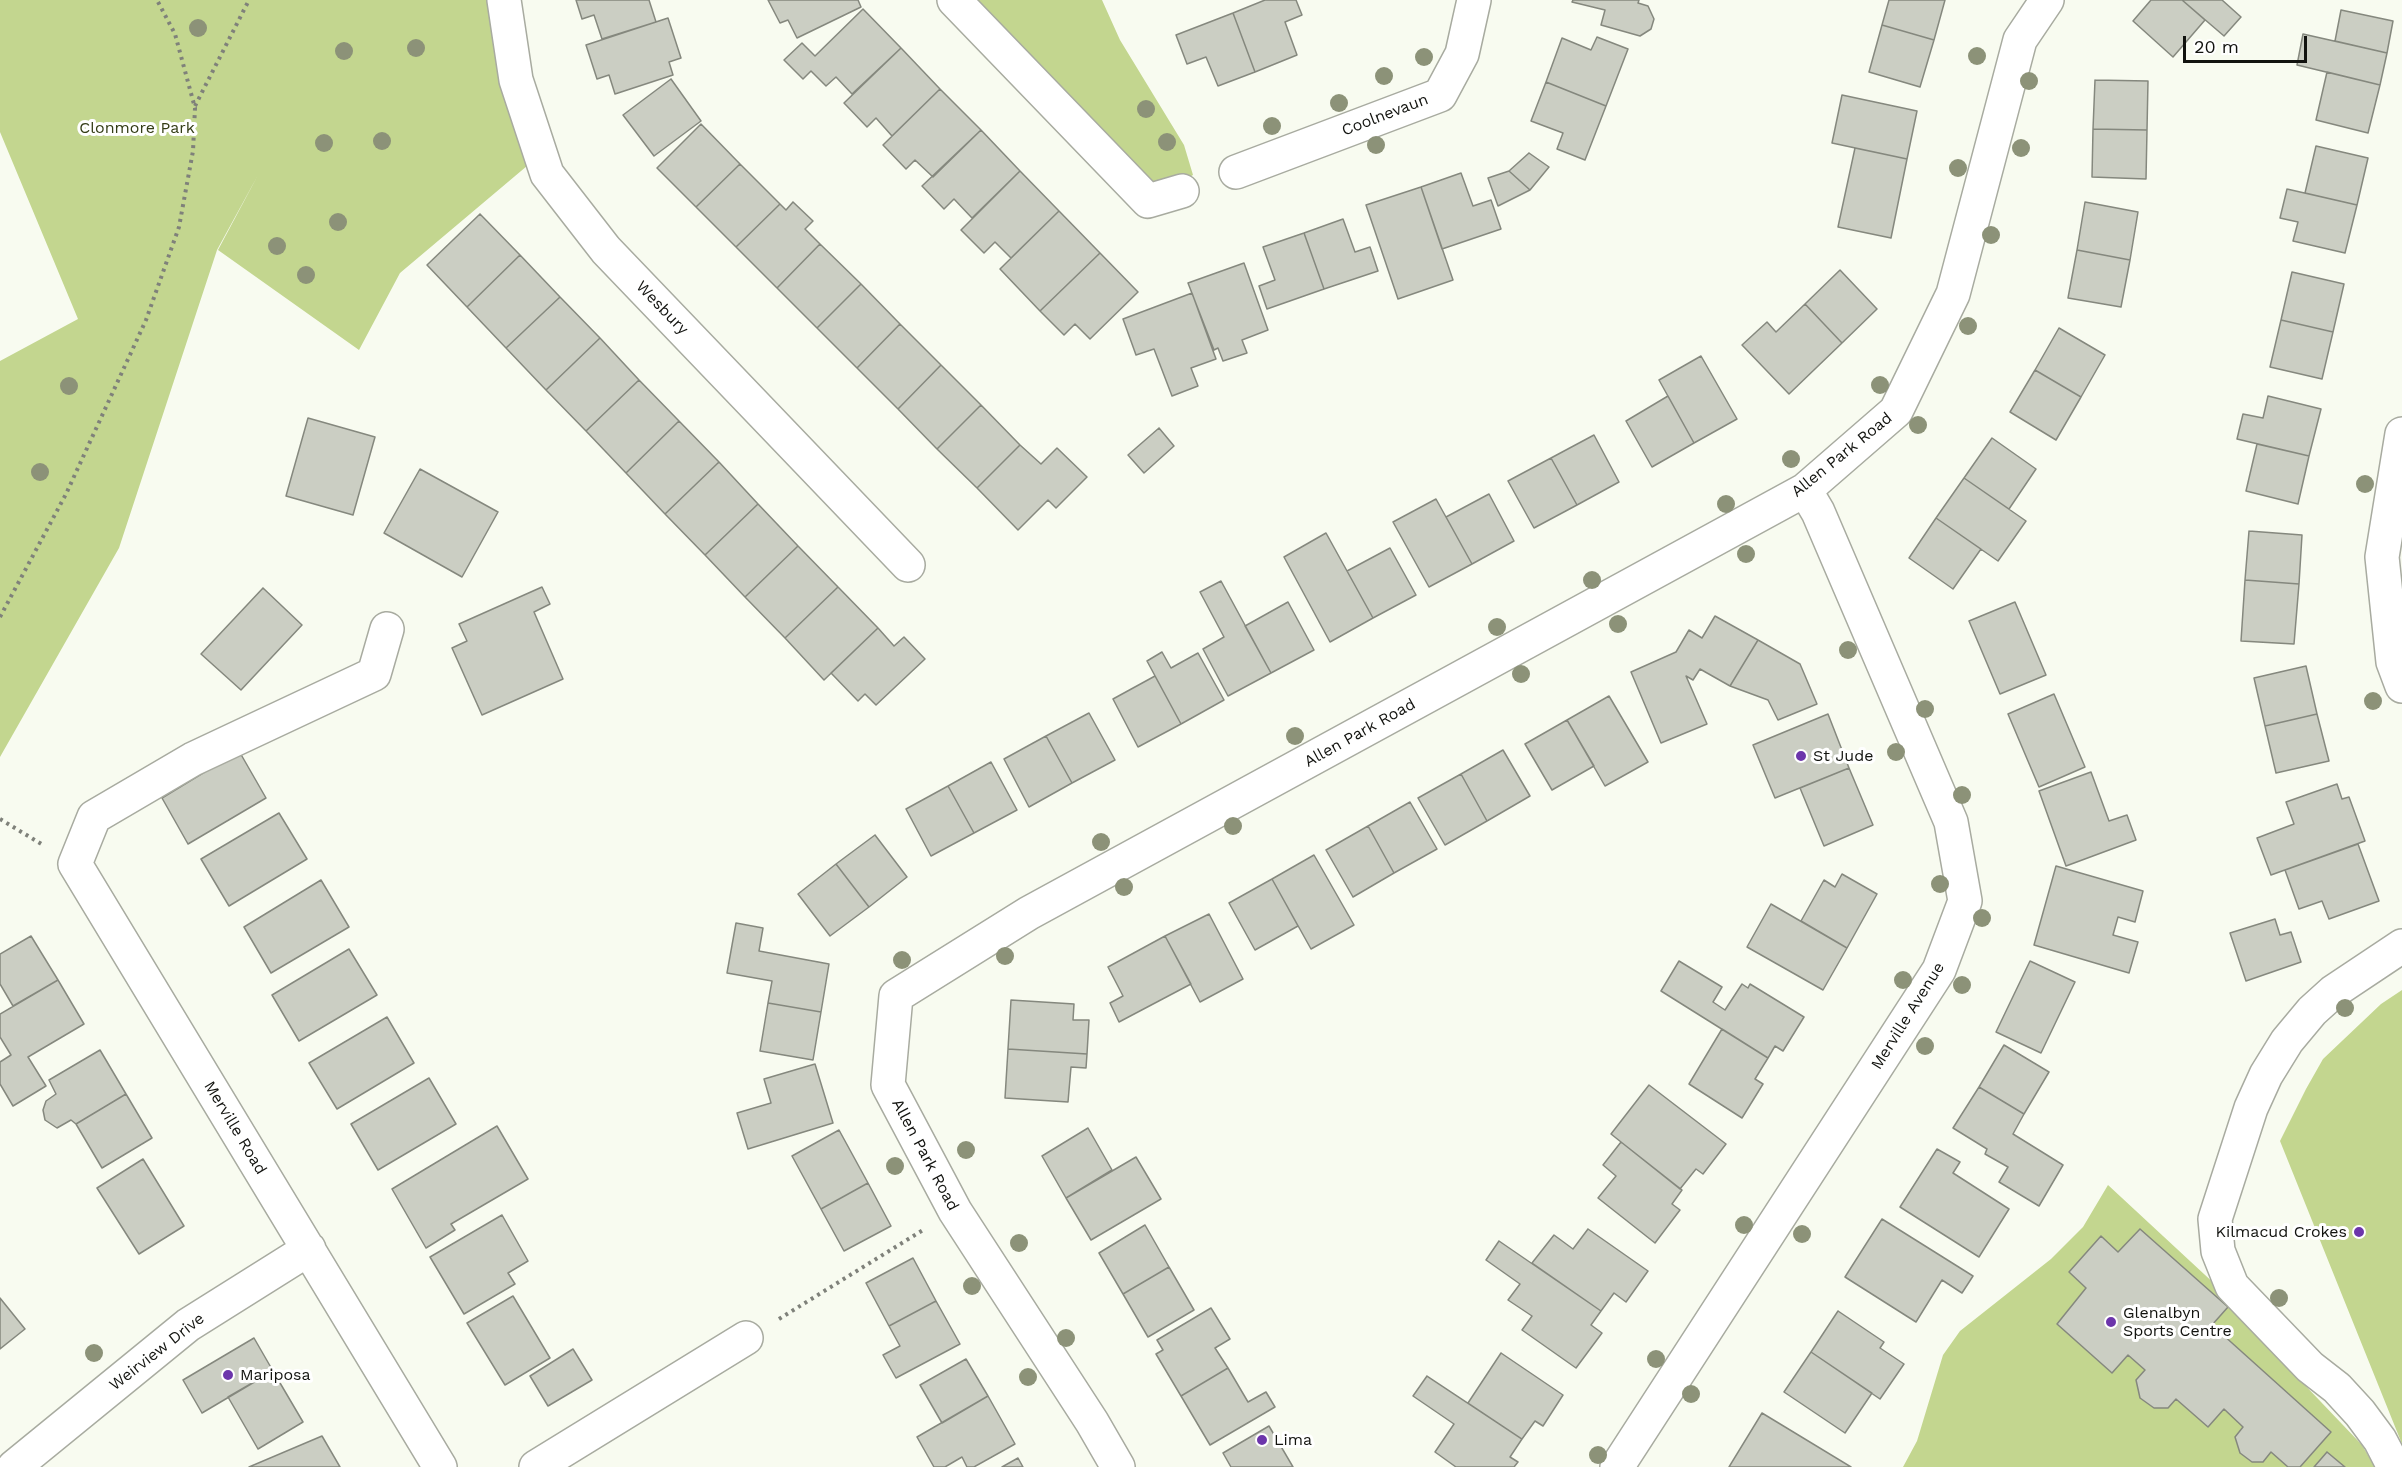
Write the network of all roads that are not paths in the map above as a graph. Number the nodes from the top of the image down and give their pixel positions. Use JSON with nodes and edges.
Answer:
{"nodes":[{"id":1,"x":504,"y":0,"type":"edge"},
{"id":2,"x":954,"y":0,"type":"edge"},
{"id":3,"x":1474,"y":0,"type":"edge"},
{"id":4,"x":2047,"y":0,"type":"edge"},
{"id":5,"x":1236,"y":172,"type":"dead end"},
{"id":6,"x":1182,"y":191,"type":"dead end"},
{"id":7,"x":2402,"y":434,"type":"edge"},
{"id":8,"x":1805,"y":490,"type":"junction"},
{"id":9,"x":908,"y":565,"type":"dead end"},
{"id":10,"x":387,"y":629,"type":"dead end"},
{"id":11,"x":2402,"y":686,"type":"edge"},
{"id":12,"x":2402,"y":946,"type":"edge"},
{"id":13,"x":309,"y":1249,"type":"junction"},
{"id":14,"x":746,"y":1338,"type":"road end"},
{"id":15,"x":14,"y":1467,"type":"edge"},
{"id":16,"x":440,"y":1467,"type":"edge"},
{"id":17,"x":536,"y":1467,"type":"edge"},
{"id":18,"x":1118,"y":1467,"type":"edge"},
{"id":19,"x":1617,"y":1467,"type":"edge"},
{"id":20,"x":2394,"y":1467,"type":"edge"}],
"edges":[{"from":1,"to":9,"type":"street","name":"Wesbury"},
{"from":2,"to":6,"type":"street"},
{"from":3,"to":5,"type":"street","name":"Coolnevaun"},
{"from":4,"to":8,"type":"street","name":"Allen Park Road"},
{"from":7,"to":11,"type":"street"},
{"from":8,"to":18,"type":"street","name":"Allen Park Road"},
{"from":8,"to":19,"type":"street","name":"Merville Avenue"},
{"from":10,"to":13,"type":"street","name":"Merville Road"},
{"from":12,"to":20,"type":"street"},
{"from":13,"to":15,"type":"street","name":"Weirview Drive"},
{"from":13,"to":16,"type":"street","name":"Merville Road"},
{"from":14,"to":17,"type":"street"}]}
